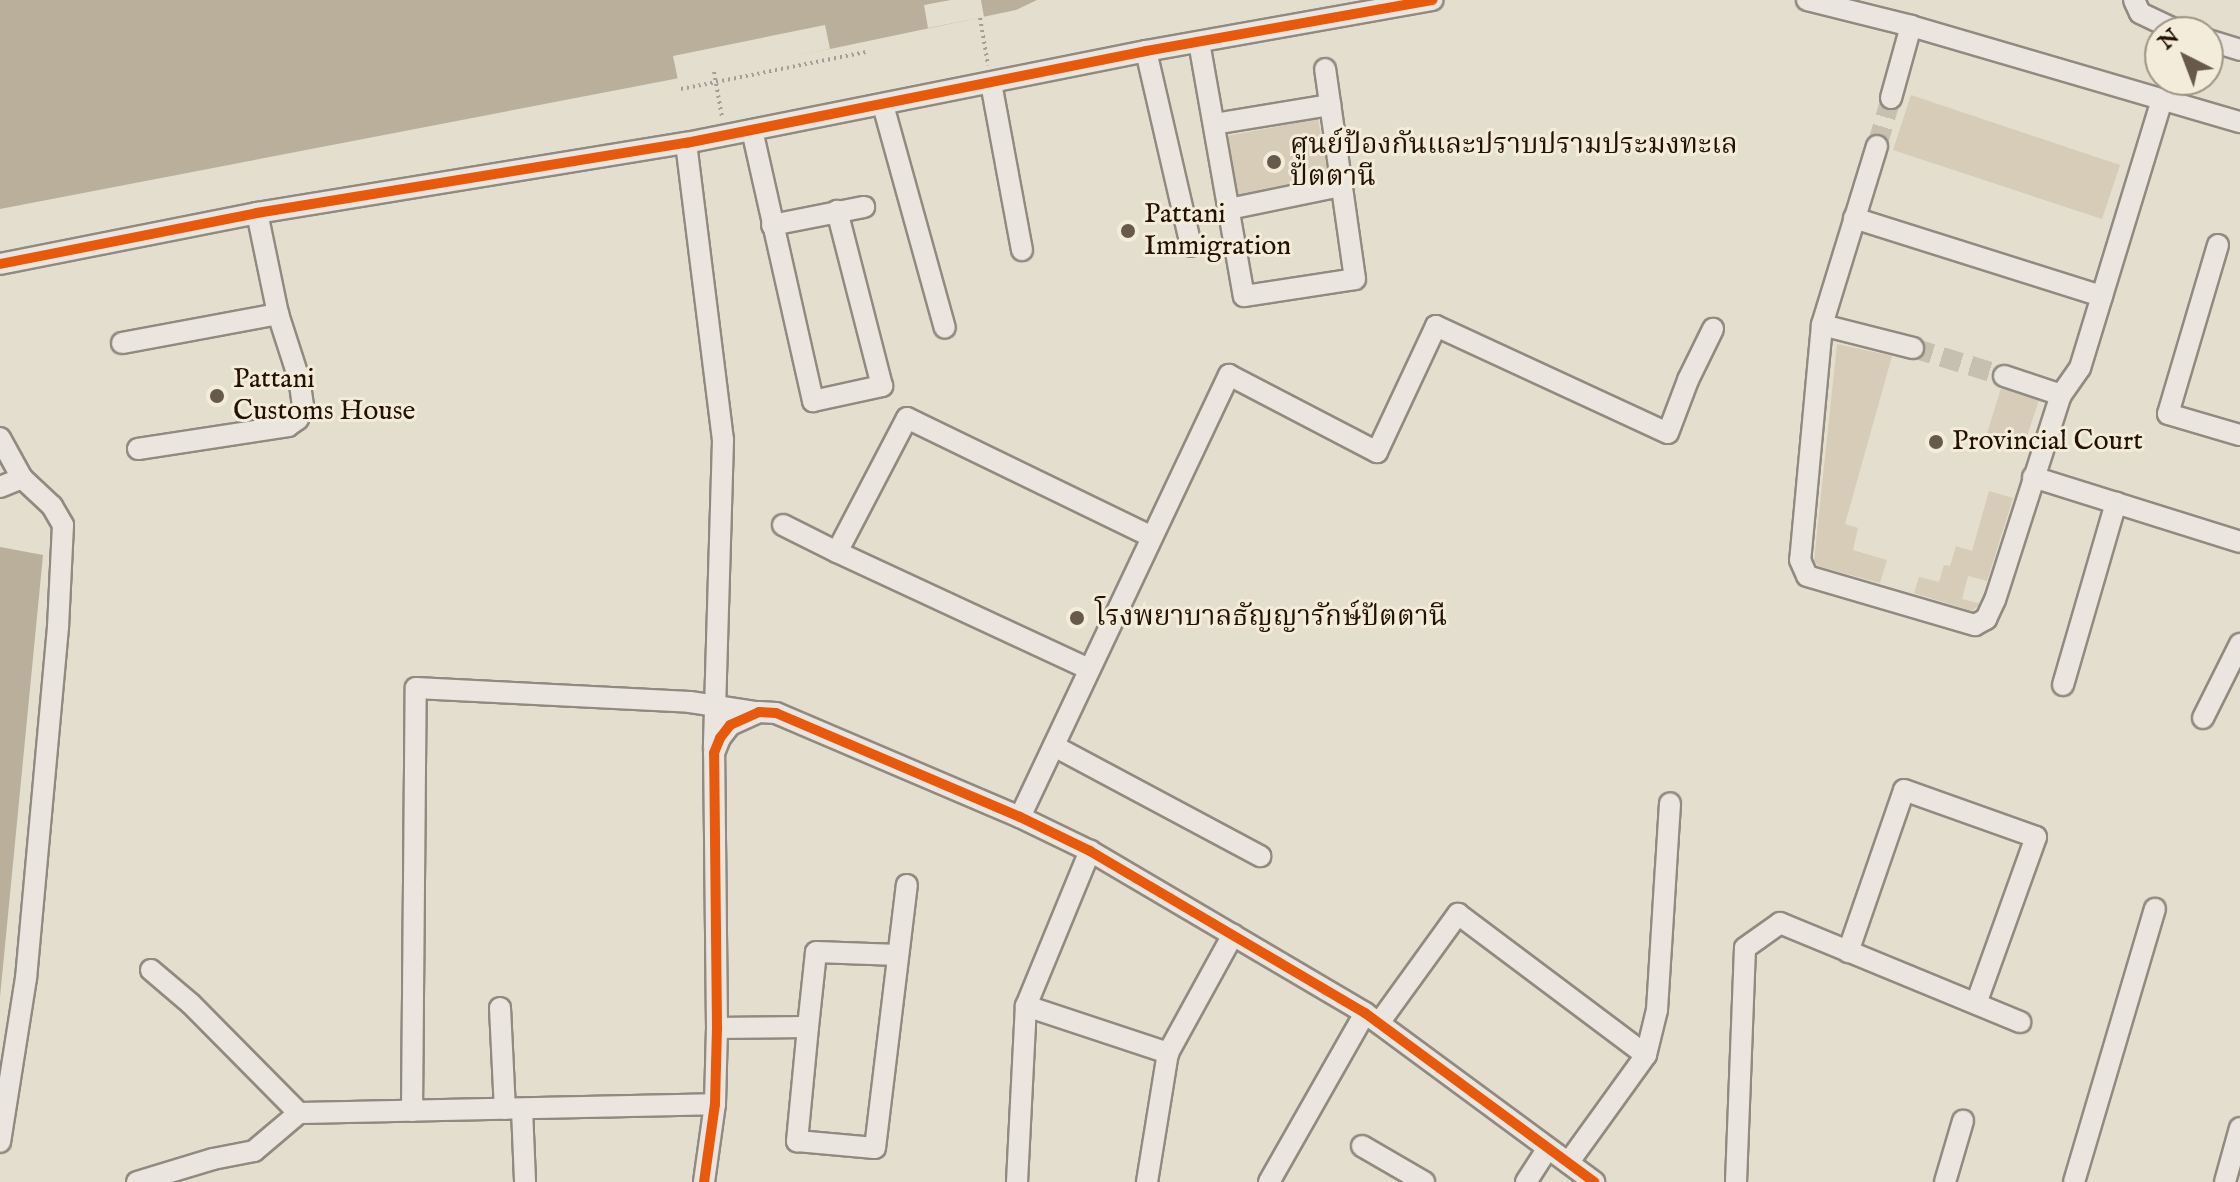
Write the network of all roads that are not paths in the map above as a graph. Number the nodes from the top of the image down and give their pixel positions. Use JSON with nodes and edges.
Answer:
{"nodes":[{"id":1,"x":1433,"y":0,"type":"edge"},
{"id":2,"x":1807,"y":0,"type":"edge"},
{"id":3,"x":1897,"y":0,"type":"edge"},
{"id":4,"x":2134,"y":0,"type":"edge"},
{"id":5,"x":2146,"y":16,"type":"edge"},
{"id":6,"x":1901,"y":23,"type":"junction"},
{"id":7,"x":1199,"y":42,"type":"junction"},
{"id":8,"x":1146,"y":51,"type":"junction"},
{"id":9,"x":1325,"y":69,"type":"dead end"},
{"id":10,"x":991,"y":83,"type":"junction"},
{"id":11,"x":1891,"y":98,"type":"tunnel mouth"},
{"id":12,"x":2162,"y":99,"type":"junction"},
{"id":13,"x":883,"y":105,"type":"junction"},
{"id":14,"x":1330,"y":105,"type":"junction"},
{"id":15,"x":2240,"y":122,"type":"edge"},
{"id":16,"x":1214,"y":124,"type":"junction"},
{"id":17,"x":752,"y":130,"type":"junction"},
{"id":18,"x":686,"y":143,"type":"junction"},
{"id":19,"x":1877,"y":146,"type":"tunnel mouth"},
{"id":20,"x":1341,"y":186,"type":"junction"},
{"id":21,"x":864,"y":207,"type":"dead end"},
{"id":22,"x":1229,"y":209,"type":"junction"},
{"id":23,"x":837,"y":211,"type":"junction"},
{"id":24,"x":257,"y":213,"type":"junction"},
{"id":25,"x":1854,"y":218,"type":"junction"},
{"id":26,"x":772,"y":225,"type":"junction"},
{"id":27,"x":2218,"y":245,"type":"dead end"},
{"id":28,"x":1191,"y":246,"type":"dead end"},
{"id":29,"x":1022,"y":250,"type":"dead end"},
{"id":30,"x":0,"y":264,"type":"edge"},
{"id":31,"x":2102,"y":296,"type":"junction"},
{"id":32,"x":278,"y":314,"type":"junction"},
{"id":33,"x":1822,"y":325,"type":"junction"},
{"id":34,"x":945,"y":328,"type":"dead end"},
{"id":35,"x":1713,"y":329,"type":"dead end"},
{"id":36,"x":122,"y":343,"type":"dead end"},
{"id":37,"x":1913,"y":348,"type":"tunnel mouth"},
{"id":38,"x":2004,"y":376,"type":"tunnel mouth"},
{"id":39,"x":2061,"y":395,"type":"junction"},
{"id":40,"x":2240,"y":435,"type":"edge"},
{"id":41,"x":0,"y":438,"type":"edge"},
{"id":42,"x":138,"y":449,"type":"dead end"},
{"id":43,"x":2033,"y":477,"type":"junction"},
{"id":44,"x":22,"y":478,"type":"junction"},
{"id":45,"x":0,"y":487,"type":"edge"},
{"id":46,"x":2116,"y":503,"type":"junction"},
{"id":47,"x":783,"y":525,"type":"dead end"},
{"id":48,"x":1152,"y":537,"type":"junction"},
{"id":49,"x":2240,"y":542,"type":"edge"},
{"id":50,"x":837,"y":552,"type":"junction"},
{"id":51,"x":2240,"y":644,"type":"edge"},
{"id":52,"x":1089,"y":669,"type":"junction"},
{"id":53,"x":2063,"y":685,"type":"dead end"},
{"id":54,"x":714,"y":706,"type":"junction"},
{"id":55,"x":759,"y":712,"type":"junction"},
{"id":56,"x":2203,"y":718,"type":"dead end"},
{"id":57,"x":1054,"y":746,"type":"junction"},
{"id":58,"x":714,"y":753,"type":"junction"},
{"id":59,"x":1670,"y":803,"type":"dead end"},
{"id":60,"x":1020,"y":817,"type":"junction"},
{"id":61,"x":1090,"y":851,"type":"junction"},
{"id":62,"x":1260,"y":856,"type":"dead end"},
{"id":63,"x":907,"y":885,"type":"dead end"},
{"id":64,"x":2155,"y":909,"type":"dead end"},
{"id":65,"x":1233,"y":935,"type":"junction"},
{"id":66,"x":1848,"y":952,"type":"junction"},
{"id":67,"x":898,"y":955,"type":"junction"},
{"id":68,"x":151,"y":970,"type":"dead end"},
{"id":69,"x":1976,"y":1004,"type":"junction"},
{"id":70,"x":1026,"y":1006,"type":"junction"},
{"id":71,"x":500,"y":1008,"type":"dead end"},
{"id":72,"x":1372,"y":1018,"type":"junction"},
{"id":73,"x":2020,"y":1022,"type":"dead end"},
{"id":74,"x":808,"y":1027,"type":"junction"},
{"id":75,"x":717,"y":1028,"type":"junction"},
{"id":76,"x":1168,"y":1053,"type":"junction"},
{"id":77,"x":1646,"y":1055,"type":"junction"},
{"id":78,"x":715,"y":1104,"type":"junction"},
{"id":79,"x":513,"y":1109,"type":"junction"},
{"id":80,"x":412,"y":1111,"type":"junction"},
{"id":81,"x":299,"y":1113,"type":"junction"},
{"id":82,"x":1963,"y":1121,"type":"dead end"},
{"id":83,"x":2240,"y":1128,"type":"edge"},
{"id":84,"x":0,"y":1142,"type":"edge"},
{"id":85,"x":1362,"y":1146,"type":"dead end"},
{"id":86,"x":1548,"y":1148,"type":"junction"},
{"id":87,"x":1568,"y":1163,"type":"junction"},
{"id":88,"x":1270,"y":1181,"type":"edge"},
{"id":89,"x":137,"y":1182,"type":"edge"},
{"id":90,"x":525,"y":1182,"type":"edge"},
{"id":91,"x":704,"y":1182,"type":"edge"},
{"id":92,"x":1017,"y":1182,"type":"edge"},
{"id":93,"x":1147,"y":1182,"type":"edge"},
{"id":94,"x":1424,"y":1182,"type":"edge"},
{"id":95,"x":1526,"y":1182,"type":"edge"},
{"id":96,"x":1594,"y":1182,"type":"edge"},
{"id":97,"x":1736,"y":1182,"type":"edge"},
{"id":98,"x":1945,"y":1182,"type":"edge"},
{"id":99,"x":2074,"y":1182,"type":"edge"},
{"id":100,"x":2225,"y":1182,"type":"edge"}],
"edges":[{"from":1,"to":7,"type":"street"},
{"from":2,"to":6,"type":"street"},
{"from":3,"to":6,"type":"street"},
{"from":4,"to":5,"type":"street"},
{"from":6,"to":11,"type":"street"},
{"from":6,"to":12,"type":"street"},
{"from":7,"to":8,"type":"street"},
{"from":7,"to":16,"type":"street"},
{"from":8,"to":10,"type":"street"},
{"from":8,"to":28,"type":"street"},
{"from":9,"to":14,"type":"street"},
{"from":10,"to":13,"type":"street"},
{"from":10,"to":29,"type":"street"},
{"from":12,"to":15,"type":"street"},
{"from":12,"to":31,"type":"street"},
{"from":13,"to":17,"type":"street"},
{"from":13,"to":34,"type":"street"},
{"from":14,"to":16,"type":"street"},
{"from":14,"to":20,"type":"street"},
{"from":16,"to":22,"type":"street"},
{"from":17,"to":18,"type":"street"},
{"from":17,"to":26,"type":"street"},
{"from":18,"to":24,"type":"street"},
{"from":18,"to":54,"type":"street"},
{"from":19,"to":25,"type":"street"},
{"from":20,"to":22,"type":"street"},
{"from":20,"to":22,"type":"street"},
{"from":21,"to":23,"type":"street"},
{"from":23,"to":26,"type":"street"},
{"from":23,"to":26,"type":"street"},
{"from":24,"to":30,"type":"street"},
{"from":24,"to":32,"type":"street"},
{"from":25,"to":31,"type":"street"},
{"from":25,"to":33,"type":"street"},
{"from":27,"to":40,"type":"street"},
{"from":31,"to":39,"type":"street"},
{"from":32,"to":36,"type":"street"},
{"from":32,"to":42,"type":"street"},
{"from":33,"to":37,"type":"street"},
{"from":33,"to":43,"type":"street"},
{"from":35,"to":48,"type":"street"},
{"from":38,"to":39,"type":"street"},
{"from":39,"to":43,"type":"street"},
{"from":41,"to":44,"type":"street"},
{"from":43,"to":46,"type":"street"},
{"from":44,"to":45,"type":"street"},
{"from":44,"to":84,"type":"street"},
{"from":46,"to":49,"type":"street"},
{"from":46,"to":53,"type":"street"},
{"from":47,"to":50,"type":"street"},
{"from":48,"to":50,"type":"street"},
{"from":48,"to":52,"type":"street"},
{"from":50,"to":52,"type":"street"},
{"from":51,"to":56,"type":"street"},
{"from":52,"to":57,"type":"street"},
{"from":54,"to":55,"type":"street"},
{"from":54,"to":58,"type":"street"},
{"from":54,"to":80,"type":"street"},
{"from":55,"to":58,"type":"street"},
{"from":55,"to":60,"type":"street"},
{"from":57,"to":60,"type":"street"},
{"from":57,"to":62,"type":"street"},
{"from":58,"to":75,"type":"street"},
{"from":59,"to":77,"type":"street"},
{"from":60,"to":61,"type":"street"},
{"from":61,"to":65,"type":"street"},
{"from":61,"to":70,"type":"street"},
{"from":63,"to":67,"type":"street"},
{"from":64,"to":99,"type":"street"},
{"from":65,"to":72,"type":"street"},
{"from":65,"to":76,"type":"street"},
{"from":66,"to":69,"type":"street"},
{"from":66,"to":69,"type":"street"},
{"from":66,"to":97,"type":"street"},
{"from":67,"to":74,"type":"street"},
{"from":67,"to":74,"type":"street"},
{"from":68,"to":81,"type":"street"},
{"from":69,"to":73,"type":"street"},
{"from":70,"to":76,"type":"street"},
{"from":70,"to":92,"type":"street"},
{"from":71,"to":79,"type":"street"},
{"from":72,"to":77,"type":"street"},
{"from":72,"to":86,"type":"street"},
{"from":72,"to":88,"type":"street"},
{"from":74,"to":75,"type":"street"},
{"from":75,"to":78,"type":"street"},
{"from":76,"to":93,"type":"street"},
{"from":77,"to":87,"type":"street"},
{"from":78,"to":79,"type":"street"},
{"from":78,"to":91,"type":"street"},
{"from":79,"to":80,"type":"street"},
{"from":79,"to":90,"type":"street"},
{"from":80,"to":81,"type":"street"},
{"from":81,"to":89,"type":"street"},
{"from":82,"to":98,"type":"street"},
{"from":83,"to":100,"type":"street"},
{"from":85,"to":94,"type":"street"},
{"from":86,"to":87,"type":"street"},
{"from":86,"to":95,"type":"street"},
{"from":87,"to":96,"type":"street"}]}
